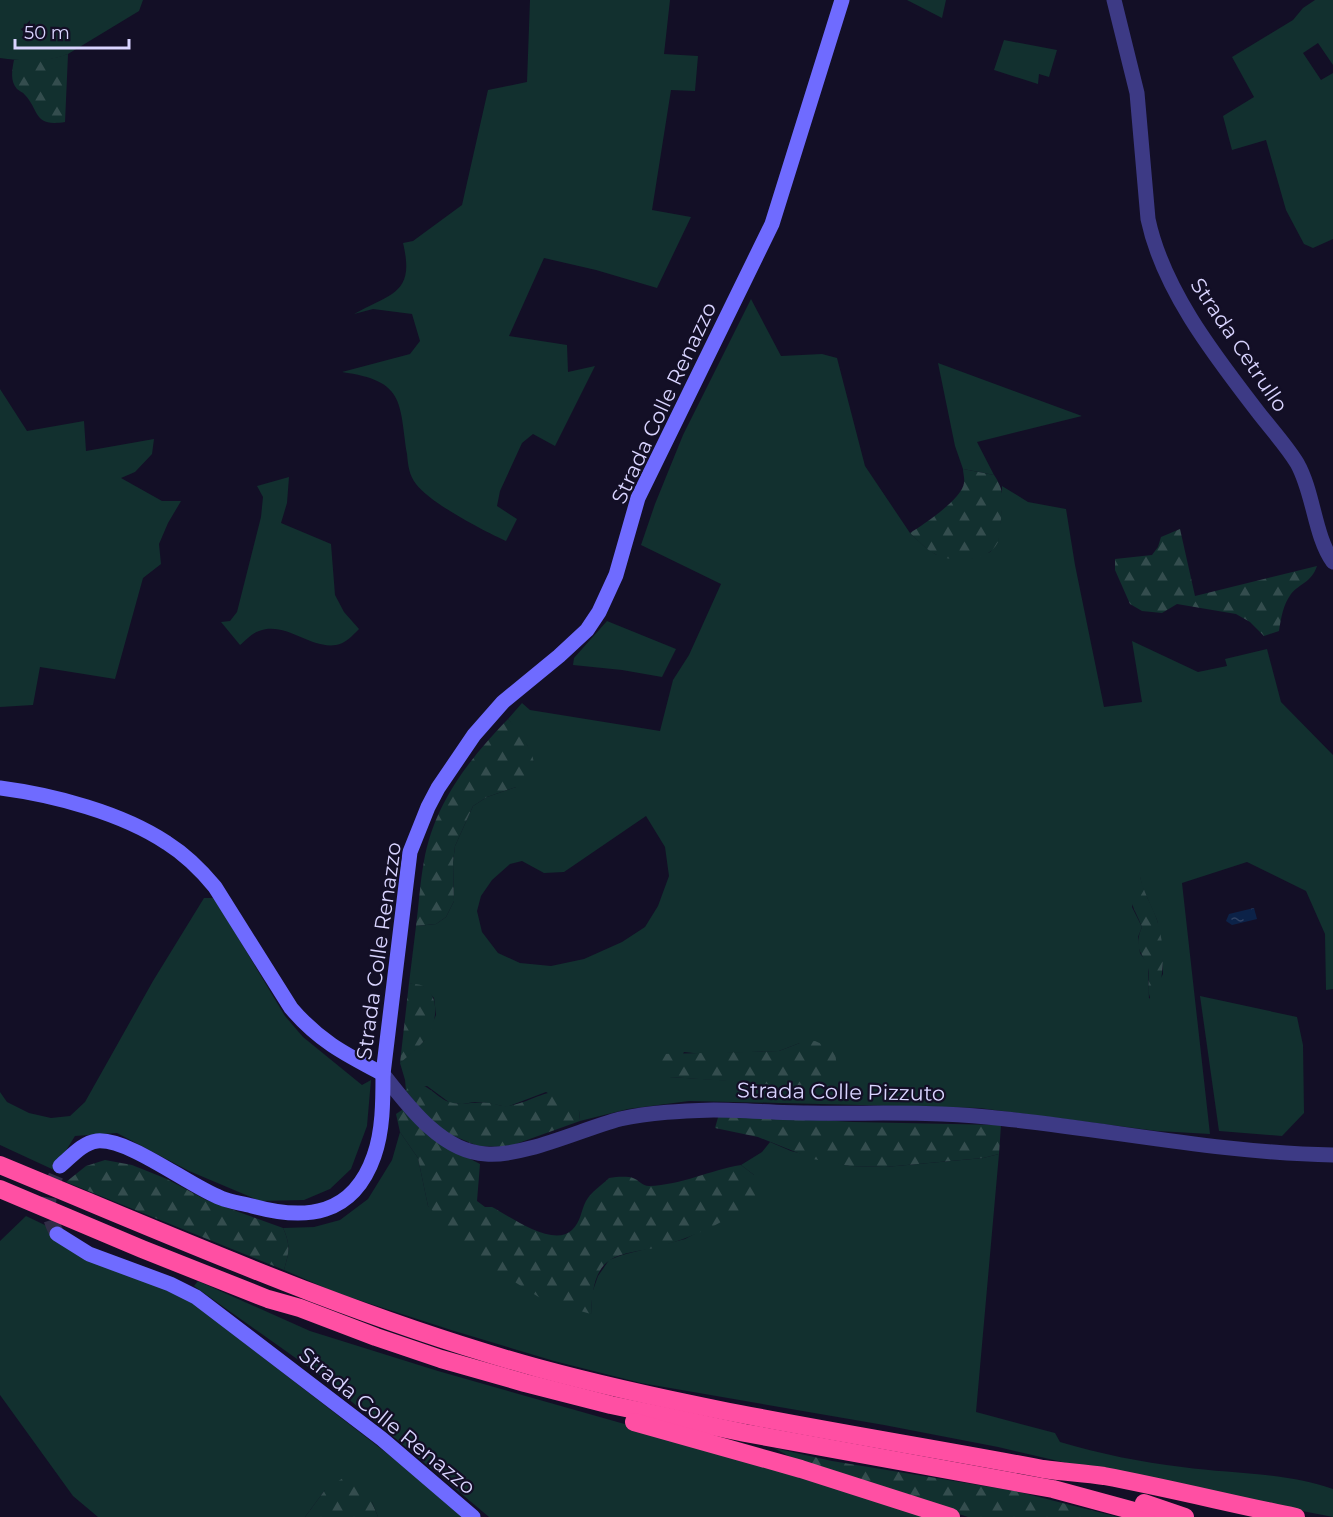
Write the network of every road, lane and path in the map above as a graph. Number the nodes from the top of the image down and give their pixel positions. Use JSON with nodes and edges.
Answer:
{"nodes":[{"id":1,"x":842,"y":0,"type":"edge"},
{"id":2,"x":1114,"y":0,"type":"edge"},
{"id":3,"x":1333,"y":562,"type":"edge"},
{"id":4,"x":0,"y":788,"type":"edge"},
{"id":5,"x":383,"y":1074,"type":"junction"},
{"id":6,"x":1333,"y":1155,"type":"edge"},
{"id":7,"x":0,"y":1164,"type":"edge"},
{"id":8,"x":60,"y":1166,"type":"tunnel mouth"},
{"id":9,"x":0,"y":1189,"type":"edge"},
{"id":10,"x":57,"y":1234,"type":"tunnel mouth"},
{"id":11,"x":268,"y":1299,"type":"junction"},
{"id":12,"x":1046,"y":1469,"type":"junction"},
{"id":13,"x":473,"y":1517,"type":"edge"},
{"id":14,"x":951,"y":1517,"type":"edge"},
{"id":15,"x":1155,"y":1517,"type":"edge"},
{"id":16,"x":1185,"y":1517,"type":"edge"},
{"id":17,"x":1296,"y":1517,"type":"edge"}],
"edges":[{"from":1,"to":5,"type":"street","name":"Strada Colle Renazzo"},
{"from":2,"to":3,"type":"street","name":"Strada Cetrullo"},
{"from":4,"to":5,"type":"street"},
{"from":5,"to":6,"type":"street","name":"Strada Colle Pizzuto"},
{"from":5,"to":8,"type":"street","name":"Strada Colle Renazzo"},
{"from":7,"to":12,"type":"highway"},
{"from":9,"to":11,"type":"highway"},
{"from":10,"to":13,"type":"street","name":"Strada Colle Renazzo"},
{"from":11,"to":14,"type":"highway"},
{"from":11,"to":15,"type":"highway"},
{"from":12,"to":16,"type":"highway"},
{"from":12,"to":17,"type":"highway"}]}
